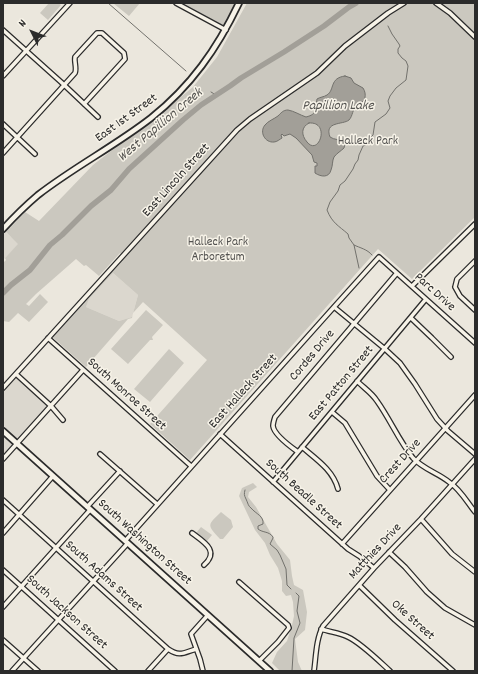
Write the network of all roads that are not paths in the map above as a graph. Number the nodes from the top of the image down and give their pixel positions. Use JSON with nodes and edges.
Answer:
{"nodes":[{"id":1,"x":176,"y":3,"type":"edge"},
{"id":2,"x":239,"y":3,"type":"edge"},
{"id":3,"x":404,"y":3,"type":"edge"},
{"id":4,"x":436,"y":3,"type":"edge"},
{"id":5,"x":67,"y":4,"type":"edge"},
{"id":6,"x":3,"y":30,"type":"edge"},
{"id":7,"x":226,"y":30,"type":"junction"},
{"id":8,"x":475,"y":37,"type":"edge"},
{"id":9,"x":26,"y":51,"type":"junction"},
{"id":10,"x":3,"y":76,"type":"edge"},
{"id":11,"x":64,"y":85,"type":"junction"},
{"id":12,"x":84,"y":104,"type":"junction"},
{"id":13,"x":98,"y":117,"type":"dead end"},
{"id":14,"x":3,"y":124,"type":"edge"},
{"id":15,"x":17,"y":137,"type":"junction"},
{"id":16,"x":3,"y":153,"type":"edge"},
{"id":17,"x":35,"y":154,"type":"dead end"},
{"id":18,"x":475,"y":224,"type":"edge"},
{"id":19,"x":3,"y":229,"type":"edge"},
{"id":20,"x":379,"y":257,"type":"joint"},
{"id":21,"x":475,"y":261,"type":"edge"},
{"id":22,"x":396,"y":273,"type":"junction"},
{"id":23,"x":412,"y":286,"type":"junction"},
{"id":24,"x":426,"y":299,"type":"junction"},
{"id":25,"x":334,"y":307,"type":"junction"},
{"id":26,"x":475,"y":310,"type":"edge"},
{"id":27,"x":411,"y":318,"type":"junction"},
{"id":28,"x":354,"y":323,"type":"junction"},
{"id":29,"x":48,"y":338,"type":"junction"},
{"id":30,"x":475,"y":344,"type":"edge"},
{"id":31,"x":385,"y":349,"type":"junction"},
{"id":32,"x":451,"y":357,"type":"dead end"},
{"id":33,"x":83,"y":370,"type":"junction"},
{"id":34,"x":16,"y":374,"type":"junction"},
{"id":35,"x":357,"y":382,"type":"junction"},
{"id":36,"x":3,"y":388,"type":"edge"},
{"id":37,"x":475,"y":395,"type":"edge"},
{"id":38,"x":51,"y":406,"type":"junction"},
{"id":39,"x":332,"y":412,"type":"junction"},
{"id":40,"x":63,"y":420,"type":"dead end"},
{"id":41,"x":445,"y":428,"type":"junction"},
{"id":42,"x":3,"y":431,"type":"edge"},
{"id":43,"x":220,"y":434,"type":"junction"},
{"id":44,"x":17,"y":443,"type":"junction"},
{"id":45,"x":302,"y":447,"type":"junction"},
{"id":46,"x":298,"y":452,"type":"junction"},
{"id":47,"x":100,"y":454,"type":"dead end"},
{"id":48,"x":475,"y":454,"type":"edge"},
{"id":49,"x":3,"y":459,"type":"edge"},
{"id":50,"x":475,"y":459,"type":"edge"},
{"id":51,"x":416,"y":461,"type":"junction"},
{"id":52,"x":191,"y":466,"type":"junction"},
{"id":53,"x":120,"y":471,"type":"junction"},
{"id":54,"x":53,"y":476,"type":"junction"},
{"id":55,"x":272,"y":482,"type":"junction"},
{"id":56,"x":452,"y":484,"type":"junction"},
{"id":57,"x":338,"y":489,"type":"dead end"},
{"id":58,"x":390,"y":490,"type":"junction"},
{"id":59,"x":3,"y":500,"type":"edge"},
{"id":60,"x":157,"y":504,"type":"junction"},
{"id":61,"x":89,"y":508,"type":"junction"},
{"id":62,"x":475,"y":512,"type":"edge"},
{"id":63,"x":19,"y":514,"type":"junction"},
{"id":64,"x":421,"y":519,"type":"junction"},
{"id":65,"x":3,"y":533,"type":"edge"},
{"id":66,"x":192,"y":533,"type":"dead end"},
{"id":67,"x":126,"y":542,"type":"junction"},
{"id":68,"x":342,"y":544,"type":"junction"},
{"id":69,"x":56,"y":548,"type":"junction"},
{"id":70,"x":389,"y":552,"type":"junction"},
{"id":71,"x":204,"y":565,"type":"dead end"},
{"id":72,"x":374,"y":568,"type":"junction"},
{"id":73,"x":3,"y":570,"type":"edge"},
{"id":74,"x":475,"y":572,"type":"edge"},
{"id":75,"x":93,"y":581,"type":"junction"},
{"id":76,"x":239,"y":582,"type":"dead end"},
{"id":77,"x":359,"y":585,"type":"junction"},
{"id":78,"x":21,"y":587,"type":"junction"},
{"id":79,"x":3,"y":607,"type":"edge"},
{"id":80,"x":208,"y":615,"type":"junction"},
{"id":81,"x":58,"y":620,"type":"junction"},
{"id":82,"x":475,"y":625,"type":"edge"},
{"id":83,"x":321,"y":629,"type":"junction"},
{"id":84,"x":3,"y":640,"type":"edge"},
{"id":85,"x":168,"y":649,"type":"junction"},
{"id":86,"x":196,"y":649,"type":"junction"},
{"id":87,"x":24,"y":658,"type":"junction"},
{"id":88,"x":259,"y":661,"type":"junction"},
{"id":89,"x":264,"y":669,"type":"edge"},
{"id":90,"x":314,"y":670,"type":"edge"},
{"id":91,"x":12,"y":671,"type":"edge"},
{"id":92,"x":38,"y":671,"type":"edge"},
{"id":93,"x":115,"y":671,"type":"edge"},
{"id":94,"x":148,"y":671,"type":"edge"},
{"id":95,"x":203,"y":671,"type":"edge"},
{"id":96,"x":270,"y":671,"type":"edge"},
{"id":97,"x":319,"y":671,"type":"edge"},
{"id":98,"x":390,"y":671,"type":"edge"},
{"id":99,"x":453,"y":671,"type":"edge"}],
"edges":[{"from":1,"to":7,"type":"street"},
{"from":2,"to":7,"type":"main road","name":"East 1st Street"},
{"from":3,"to":29,"type":"street","name":"East Lincoln Street"},
{"from":4,"to":8,"type":"street"},
{"from":5,"to":9,"type":"street"},
{"from":6,"to":9,"type":"street"},
{"from":7,"to":19,"type":"main road","name":"East 1st Street"},
{"from":9,"to":10,"type":"street"},
{"from":9,"to":11,"type":"street"},
{"from":11,"to":12,"type":"street"},
{"from":11,"to":12,"type":"street"},
{"from":11,"to":15,"type":"street"},
{"from":12,"to":13,"type":"street"},
{"from":14,"to":15,"type":"street"},
{"from":15,"to":16,"type":"street"},
{"from":15,"to":17,"type":"street"},
{"from":18,"to":23,"type":"street"},
{"from":20,"to":22,"type":"street","name":"Parc Drive"},
{"from":20,"to":25,"type":"street","name":"East Halleck Street"},
{"from":21,"to":26,"type":"street"},
{"from":22,"to":23,"type":"street","name":"Parc Drive"},
{"from":22,"to":28,"type":"street","name":"Cordes Drive"},
{"from":23,"to":24,"type":"street","name":"Parc Drive"},
{"from":24,"to":27,"type":"street","name":"East Patton Street"},
{"from":24,"to":30,"type":"street","name":"Parc Drive"},
{"from":25,"to":28,"type":"street"},
{"from":25,"to":43,"type":"street","name":"East Halleck Street"},
{"from":27,"to":31,"type":"street","name":"East Patton Street"},
{"from":27,"to":32,"type":"street"},
{"from":28,"to":31,"type":"street"},
{"from":28,"to":46,"type":"street","name":"Cordes Drive"},
{"from":29,"to":33,"type":"street","name":"South Monroe Street"},
{"from":29,"to":34,"type":"street","name":"East Lincoln Street"},
{"from":31,"to":35,"type":"street","name":"East Patton Street"},
{"from":31,"to":41,"type":"street"},
{"from":33,"to":38,"type":"street"},
{"from":33,"to":52,"type":"street","name":"South Monroe Street"},
{"from":34,"to":36,"type":"street","name":"East Lincoln Street"},
{"from":34,"to":38,"type":"street"},
{"from":35,"to":39,"type":"street","name":"East Patton Street"},
{"from":35,"to":51,"type":"street"},
{"from":37,"to":41,"type":"street","name":"Crest Drive"},
{"from":38,"to":40,"type":"street"},
{"from":38,"to":44,"type":"street"},
{"from":39,"to":45,"type":"street","name":"East Patton Street"},
{"from":39,"to":58,"type":"street"},
{"from":41,"to":48,"type":"street"},
{"from":41,"to":51,"type":"street","name":"Crest Drive"},
{"from":42,"to":44,"type":"main road","name":"South Washington Street"},
{"from":43,"to":52,"type":"street","name":"East Halleck Street"},
{"from":43,"to":55,"type":"street","name":"South Beadle Street"},
{"from":44,"to":49,"type":"street"},
{"from":44,"to":54,"type":"main road","name":"South Washington Street"},
{"from":45,"to":46,"type":"street","name":"East Patton Street"},
{"from":45,"to":57,"type":"street"},
{"from":46,"to":55,"type":"street","name":"East Patton Street"},
{"from":47,"to":53,"type":"street"},
{"from":50,"to":56,"type":"street","name":"Matthies Drive"},
{"from":51,"to":56,"type":"street"},
{"from":51,"to":58,"type":"street","name":"Crest Drive"},
{"from":52,"to":60,"type":"street","name":"East Halleck Street"},
{"from":53,"to":60,"type":"street"},
{"from":53,"to":61,"type":"street"},
{"from":54,"to":61,"type":"main road","name":"South Washington Street"},
{"from":54,"to":63,"type":"street"},
{"from":55,"to":68,"type":"street","name":"South Beadle Street"},
{"from":56,"to":62,"type":"street"},
{"from":56,"to":64,"type":"street","name":"Matthies Drive"},
{"from":58,"to":68,"type":"street","name":"Crest Drive"},
{"from":59,"to":63,"type":"street","name":"South Adams Street"},
{"from":60,"to":67,"type":"street","name":"East Halleck Street"},
{"from":61,"to":67,"type":"main road","name":"South Washington Street"},
{"from":61,"to":69,"type":"street"},
{"from":63,"to":65,"type":"street"},
{"from":63,"to":69,"type":"street","name":"South Adams Street"},
{"from":64,"to":70,"type":"street","name":"Matthies Drive"},
{"from":64,"to":74,"type":"street"},
{"from":66,"to":71,"type":"street"},
{"from":67,"to":75,"type":"street","name":"East Halleck Street"},
{"from":67,"to":80,"type":"main road","name":"South Washington Street"},
{"from":68,"to":72,"type":"street","name":"South Beadle Street"},
{"from":69,"to":75,"type":"street","name":"South Adams Street"},
{"from":69,"to":78,"type":"street"},
{"from":70,"to":72,"type":"street","name":"Matthies Drive"},
{"from":70,"to":82,"type":"street"},
{"from":72,"to":77,"type":"street","name":"Matthies Drive"},
{"from":73,"to":78,"type":"street","name":"South Jackson Street"},
{"from":75,"to":81,"type":"street","name":"East Halleck Street"},
{"from":75,"to":85,"type":"street","name":"South Adams Street"},
{"from":76,"to":88,"type":"street"},
{"from":77,"to":83,"type":"street","name":"Matthies Drive"},
{"from":77,"to":99,"type":"street","name":"Oke Street"},
{"from":78,"to":79,"type":"street"},
{"from":78,"to":81,"type":"street","name":"South Jackson Street"},
{"from":80,"to":86,"type":"street"},
{"from":80,"to":88,"type":"main road","name":"South Washington Street"},
{"from":81,"to":87,"type":"street","name":"East Halleck Street"},
{"from":81,"to":93,"type":"street","name":"South Jackson Street"},
{"from":83,"to":90,"type":"street","name":"Matthies Drive"},
{"from":83,"to":98,"type":"street"},
{"from":84,"to":87,"type":"street"},
{"from":85,"to":86,"type":"street"},
{"from":85,"to":94,"type":"street"},
{"from":86,"to":95,"type":"street"},
{"from":87,"to":91,"type":"street","name":"East Halleck Street"},
{"from":87,"to":92,"type":"street"},
{"from":88,"to":89,"type":"main road","name":"South Washington Street"},
{"from":89,"to":96,"type":"main road","name":"South Washington Street"},
{"from":90,"to":97,"type":"street"}]}
